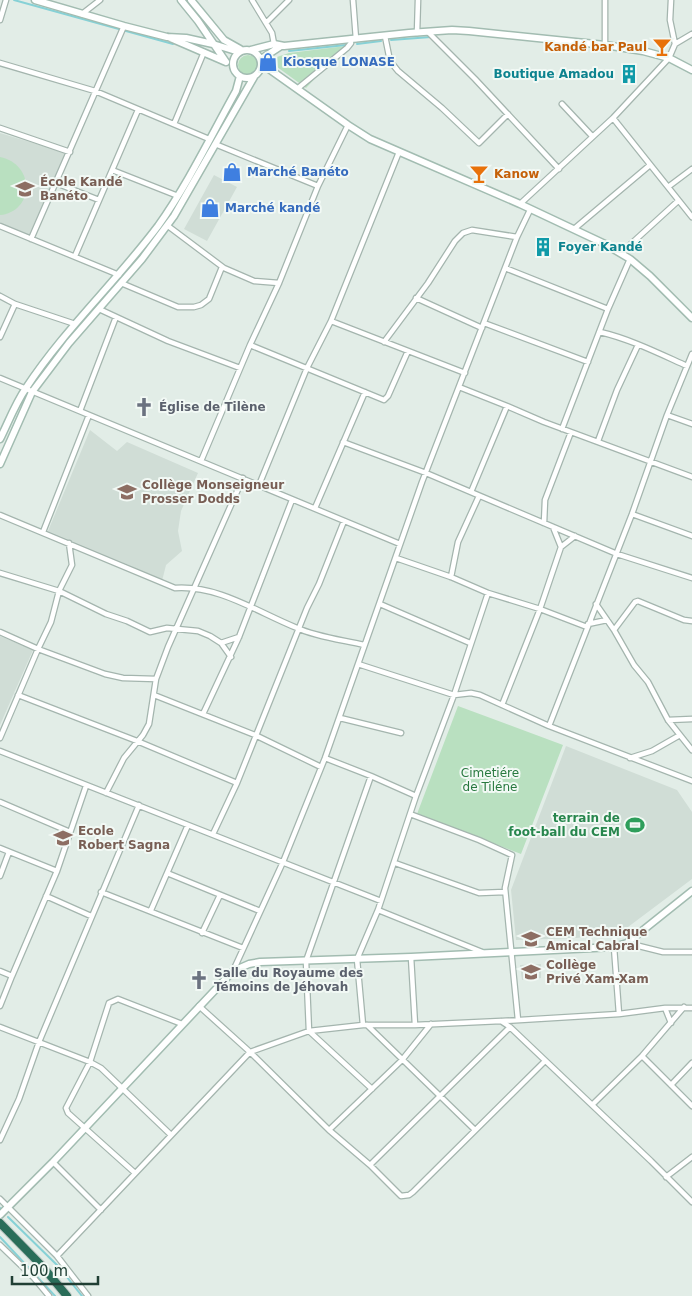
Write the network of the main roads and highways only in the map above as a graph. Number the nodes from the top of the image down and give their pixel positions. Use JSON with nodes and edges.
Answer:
{"nodes":[{"id":1,"x":0,"y":1223,"type":"edge"},
{"id":2,"x":67,"y":1296,"type":"edge"}],
"edges":[{"from":1,"to":2,"type":"highway"}]}
